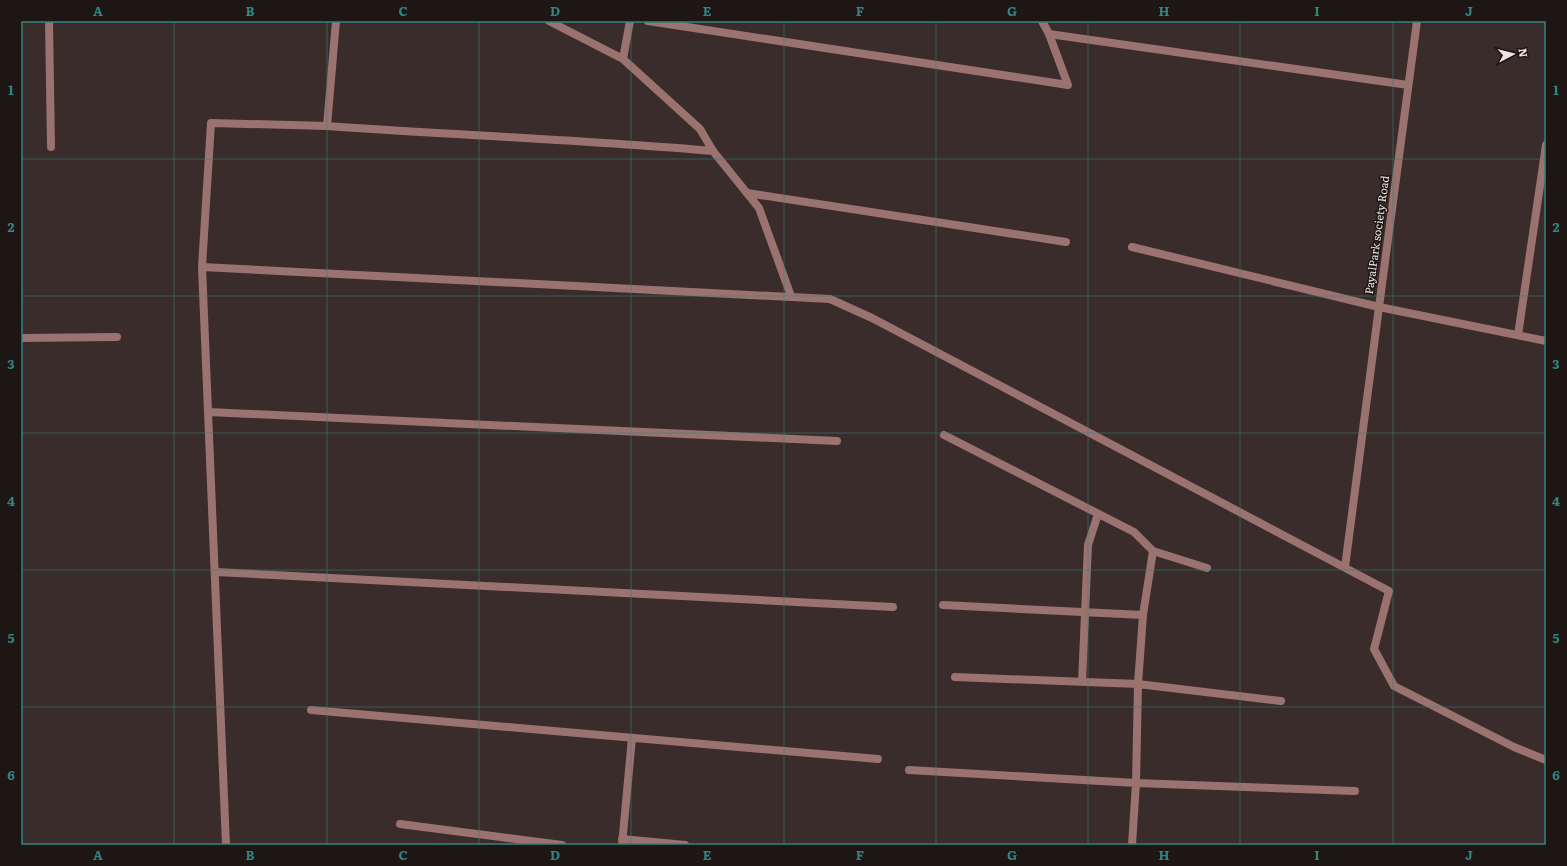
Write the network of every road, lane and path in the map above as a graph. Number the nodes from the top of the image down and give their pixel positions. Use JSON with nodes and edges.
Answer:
{"nodes":[{"id":1,"x":49,"y":21,"type":"edge"},
{"id":2,"x":336,"y":21,"type":"edge"},
{"id":3,"x":549,"y":21,"type":"edge"},
{"id":4,"x":630,"y":21,"type":"edge"},
{"id":5,"x":648,"y":21,"type":"edge"},
{"id":6,"x":1042,"y":21,"type":"edge"},
{"id":7,"x":1417,"y":21,"type":"edge"},
{"id":8,"x":1049,"y":34,"type":"junction"},
{"id":9,"x":623,"y":59,"type":"junction"},
{"id":10,"x":1408,"y":86,"type":"junction"},
{"id":11,"x":327,"y":126,"type":"junction"},
{"id":12,"x":1546,"y":145,"type":"edge"},
{"id":13,"x":51,"y":147,"type":"dead end"},
{"id":14,"x":713,"y":151,"type":"junction"},
{"id":15,"x":747,"y":193,"type":"junction"},
{"id":16,"x":1066,"y":242,"type":"dead end"},
{"id":17,"x":1132,"y":247,"type":"dead end"},
{"id":18,"x":202,"y":267,"type":"junction"},
{"id":19,"x":791,"y":296,"type":"junction"},
{"id":20,"x":1379,"y":307,"type":"junction"},
{"id":21,"x":1518,"y":335,"type":"junction"},
{"id":22,"x":118,"y":336,"type":"dead end"},
{"id":23,"x":21,"y":338,"type":"edge"},
{"id":24,"x":1546,"y":341,"type":"edge"},
{"id":25,"x":209,"y":412,"type":"junction"},
{"id":26,"x":944,"y":435,"type":"dead end"},
{"id":27,"x":837,"y":441,"type":"dead end"},
{"id":28,"x":1098,"y":514,"type":"junction"},
{"id":29,"x":1153,"y":552,"type":"junction"},
{"id":30,"x":1345,"y":567,"type":"junction"},
{"id":31,"x":1208,"y":568,"type":"dead end"},
{"id":32,"x":216,"y":572,"type":"junction"},
{"id":33,"x":943,"y":605,"type":"dead end"},
{"id":34,"x":893,"y":607,"type":"dead end"},
{"id":35,"x":1086,"y":612,"type":"junction"},
{"id":36,"x":1143,"y":615,"type":"junction"},
{"id":37,"x":955,"y":677,"type":"dead end"},
{"id":38,"x":1082,"y":682,"type":"junction"},
{"id":39,"x":1138,"y":684,"type":"junction"},
{"id":40,"x":1281,"y":702,"type":"dead end"},
{"id":41,"x":311,"y":710,"type":"dead end"},
{"id":42,"x":632,"y":738,"type":"junction"},
{"id":43,"x":878,"y":759,"type":"dead end"},
{"id":44,"x":1546,"y":760,"type":"edge"},
{"id":45,"x":909,"y":770,"type":"dead end"},
{"id":46,"x":1136,"y":783,"type":"junction"},
{"id":47,"x":1355,"y":791,"type":"dead end"},
{"id":48,"x":400,"y":824,"type":"dead end"},
{"id":49,"x":622,"y":842,"type":"edge"},
{"id":50,"x":226,"y":845,"type":"edge"},
{"id":51,"x":562,"y":845,"type":"edge"},
{"id":52,"x":685,"y":845,"type":"edge"},
{"id":53,"x":1132,"y":845,"type":"edge"}],
"edges":[{"from":1,"to":13,"type":"street"},
{"from":2,"to":11,"type":"street"},
{"from":3,"to":9,"type":"street"},
{"from":4,"to":9,"type":"street"},
{"from":5,"to":8,"type":"street"},
{"from":6,"to":8,"type":"street"},
{"from":7,"to":10,"type":"street","name":"PayalPark society Road"},
{"from":8,"to":10,"type":"street"},
{"from":9,"to":14,"type":"street"},
{"from":10,"to":20,"type":"street","name":"PayalPark society Road"},
{"from":11,"to":14,"type":"street"},
{"from":11,"to":18,"type":"street"},
{"from":12,"to":21,"type":"street"},
{"from":14,"to":15,"type":"street"},
{"from":15,"to":16,"type":"street"},
{"from":15,"to":19,"type":"street"},
{"from":17,"to":20,"type":"street"},
{"from":18,"to":19,"type":"street"},
{"from":18,"to":25,"type":"street"},
{"from":19,"to":30,"type":"street"},
{"from":20,"to":21,"type":"street","name":"PayalPark society Road"},
{"from":20,"to":30,"type":"street"},
{"from":21,"to":24,"type":"street","name":"PayalPark society Road"},
{"from":22,"to":23,"type":"street"},
{"from":25,"to":27,"type":"street"},
{"from":25,"to":32,"type":"street"},
{"from":26,"to":28,"type":"street"},
{"from":28,"to":29,"type":"street"},
{"from":28,"to":35,"type":"street"},
{"from":29,"to":31,"type":"street"},
{"from":29,"to":36,"type":"street"},
{"from":30,"to":44,"type":"street"},
{"from":32,"to":34,"type":"street"},
{"from":32,"to":50,"type":"street"},
{"from":33,"to":35,"type":"street"},
{"from":35,"to":36,"type":"street"},
{"from":35,"to":38,"type":"street"},
{"from":36,"to":39,"type":"street"},
{"from":37,"to":38,"type":"street"},
{"from":38,"to":39,"type":"street"},
{"from":39,"to":40,"type":"street"},
{"from":39,"to":46,"type":"street"},
{"from":41,"to":42,"type":"street"},
{"from":42,"to":43,"type":"street"},
{"from":42,"to":49,"type":"street"},
{"from":45,"to":46,"type":"street"},
{"from":46,"to":47,"type":"street"},
{"from":46,"to":53,"type":"street"},
{"from":48,"to":51,"type":"street"},
{"from":49,"to":52,"type":"street"}]}
